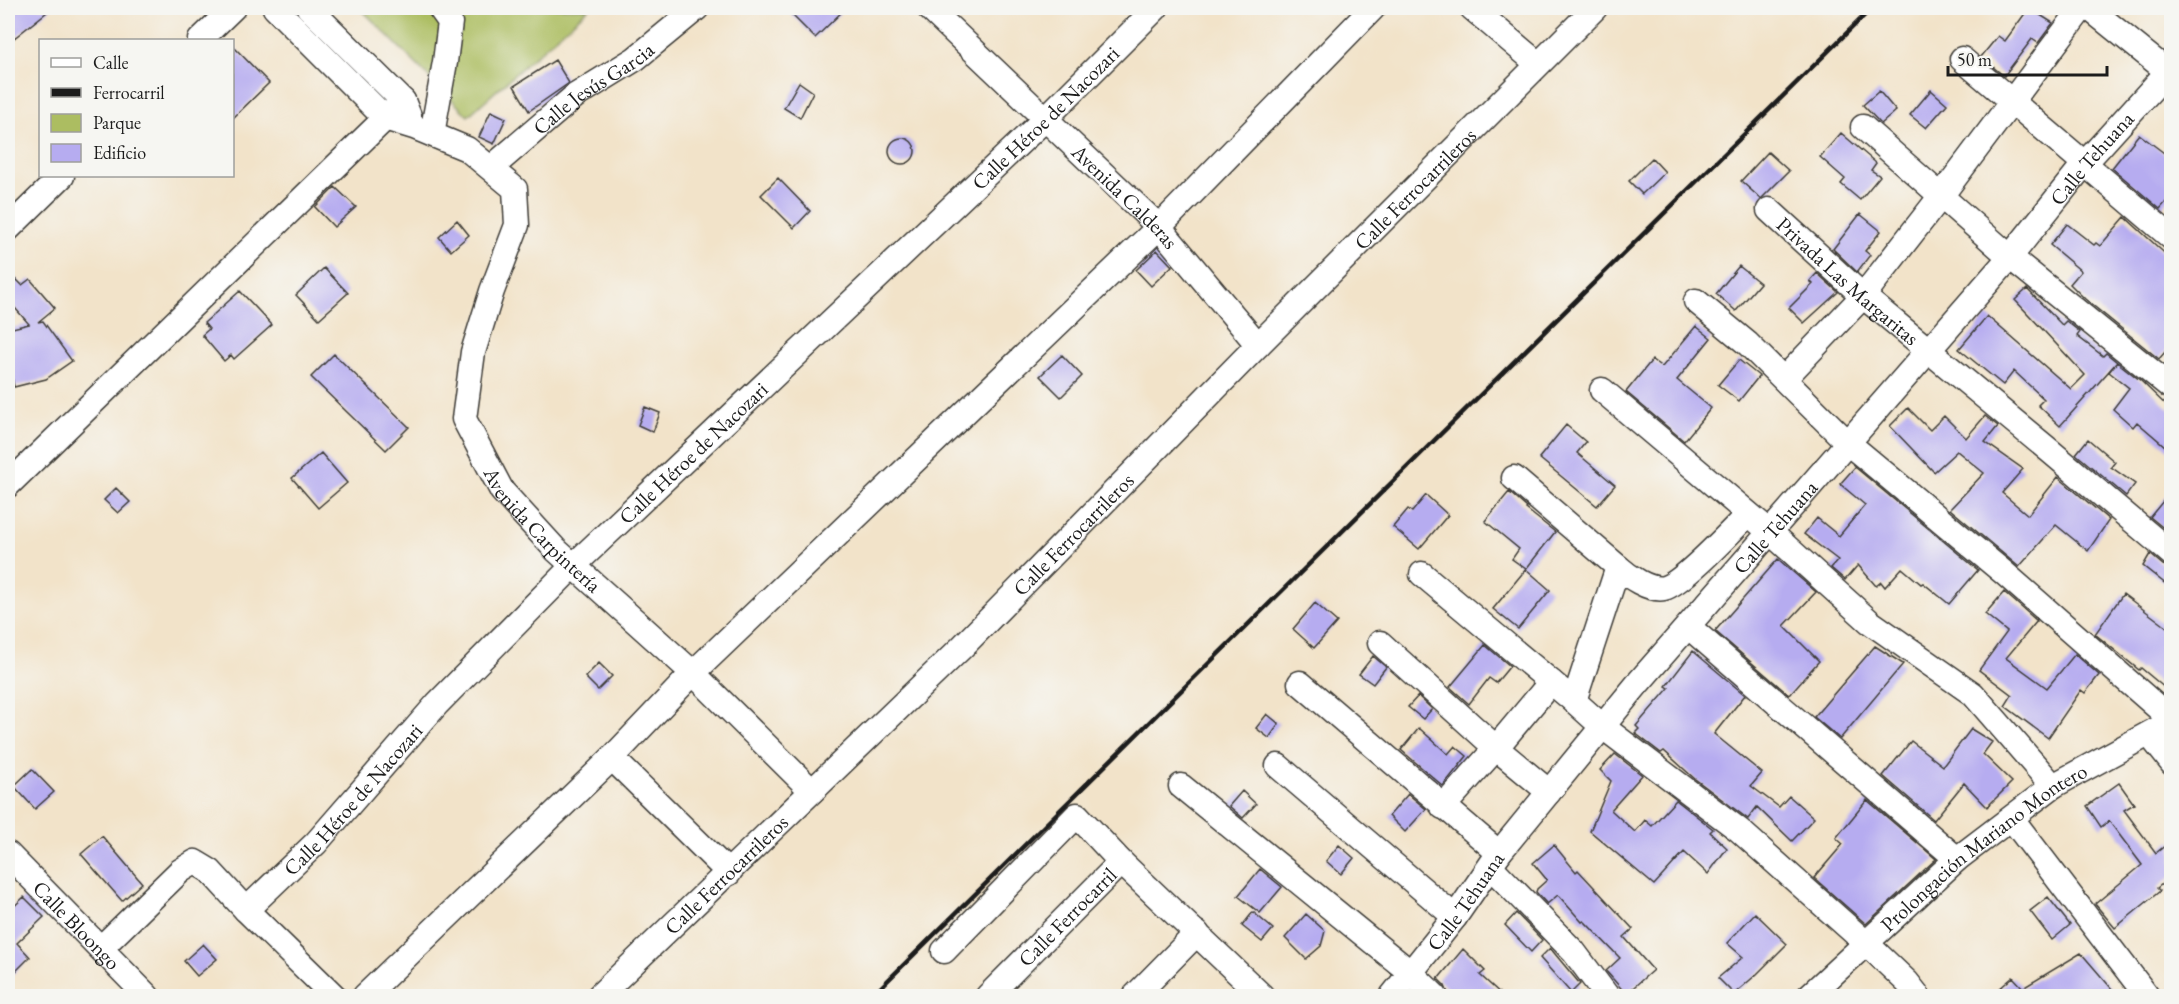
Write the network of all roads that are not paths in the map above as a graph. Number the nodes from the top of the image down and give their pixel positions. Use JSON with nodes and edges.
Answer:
{"nodes":[{"id":1,"x":233,"y":8,"type":"edge"},
{"id":2,"x":275,"y":8,"type":"edge"},
{"id":3,"x":309,"y":8,"type":"edge"},
{"id":4,"x":440,"y":8,"type":"edge"},
{"id":5,"x":697,"y":8,"type":"edge"},
{"id":6,"x":929,"y":8,"type":"edge"},
{"id":7,"x":1156,"y":8,"type":"edge"},
{"id":8,"x":1373,"y":8,"type":"edge"},
{"id":9,"x":1472,"y":8,"type":"edge"},
{"id":10,"x":1595,"y":8,"type":"edge"},
{"id":11,"x":2082,"y":8,"type":"edge"},
{"id":12,"x":2089,"y":8,"type":"edge"},
{"id":13,"x":201,"y":39,"type":"edge"},
{"id":14,"x":1962,"y":59,"type":"dead end"},
{"id":15,"x":1538,"y":64,"type":"junction"},
{"id":16,"x":2170,"y":71,"type":"edge"},
{"id":17,"x":403,"y":101,"type":"junction"},
{"id":18,"x":2011,"y":101,"type":"junction"},
{"id":19,"x":385,"y":118,"type":"junction"},
{"id":20,"x":1046,"y":118,"type":"junction"},
{"id":21,"x":1863,"y":127,"type":"dead end"},
{"id":22,"x":423,"y":130,"type":"junction"},
{"id":23,"x":2085,"y":163,"type":"junction"},
{"id":24,"x":491,"y":168,"type":"junction"},
{"id":25,"x":61,"y":177,"type":"edge"},
{"id":26,"x":1941,"y":196,"type":"junction"},
{"id":27,"x":1769,"y":210,"type":"dead end"},
{"id":28,"x":1160,"y":227,"type":"junction"},
{"id":29,"x":8,"y":229,"type":"edge"},
{"id":30,"x":2172,"y":238,"type":"edge"},
{"id":31,"x":2010,"y":257,"type":"junction"},
{"id":32,"x":1863,"y":296,"type":"junction"},
{"id":33,"x":1696,"y":301,"type":"dead end"},
{"id":34,"x":1258,"y":345,"type":"junction"},
{"id":35,"x":1928,"y":351,"type":"junction"},
{"id":36,"x":1784,"y":379,"type":"junction"},
{"id":37,"x":2172,"y":388,"type":"edge"},
{"id":38,"x":1602,"y":390,"type":"dead end"},
{"id":39,"x":1848,"y":443,"type":"junction"},
{"id":40,"x":1514,"y":478,"type":"dead end"},
{"id":41,"x":8,"y":485,"type":"edge"},
{"id":42,"x":1748,"y":514,"type":"junction"},
{"id":43,"x":1770,"y":532,"type":"junction"},
{"id":44,"x":2172,"y":554,"type":"edge"},
{"id":45,"x":573,"y":566,"type":"junction"},
{"id":46,"x":1618,"y":567,"type":"junction"},
{"id":47,"x":1422,"y":574,"type":"dead end"},
{"id":48,"x":1689,"y":627,"type":"junction"},
{"id":49,"x":1380,"y":643,"type":"dead end"},
{"id":50,"x":693,"y":673,"type":"junction"},
{"id":51,"x":1551,"y":682,"type":"junction"},
{"id":52,"x":1299,"y":683,"type":"dead end"},
{"id":53,"x":1574,"y":701,"type":"junction"},
{"id":54,"x":2172,"y":720,"type":"edge"},
{"id":55,"x":1603,"y":727,"type":"junction"},
{"id":56,"x":2149,"y":734,"type":"junction"},
{"id":57,"x":1496,"y":748,"type":"junction"},
{"id":58,"x":612,"y":758,"type":"junction"},
{"id":59,"x":2172,"y":763,"type":"edge"},
{"id":60,"x":1278,"y":766,"type":"dead end"},
{"id":61,"x":1181,"y":786,"type":"dead end"},
{"id":62,"x":2053,"y":786,"type":"junction"},
{"id":63,"x":812,"y":791,"type":"junction"},
{"id":64,"x":1549,"y":792,"type":"junction"},
{"id":65,"x":1443,"y":807,"type":"junction"},
{"id":66,"x":2012,"y":819,"type":"junction"},
{"id":67,"x":8,"y":854,"type":"edge"},
{"id":68,"x":1958,"y":859,"type":"junction"},
{"id":69,"x":1495,"y":860,"type":"junction"},
{"id":70,"x":1120,"y":862,"type":"junction"},
{"id":71,"x":729,"y":873,"type":"junction"},
{"id":72,"x":246,"y":910,"type":"junction"},
{"id":73,"x":1455,"y":917,"type":"junction"},
{"id":74,"x":1197,"y":933,"type":"junction"},
{"id":75,"x":1867,"y":944,"type":"junction"},
{"id":76,"x":101,"y":948,"type":"junction"},
{"id":77,"x":944,"y":951,"type":"dead end"},
{"id":78,"x":1411,"y":973,"type":"junction"},
{"id":79,"x":147,"y":996,"type":"edge"},
{"id":80,"x":334,"y":996,"type":"edge"},
{"id":81,"x":365,"y":996,"type":"edge"},
{"id":82,"x":599,"y":996,"type":"edge"},
{"id":83,"x":988,"y":996,"type":"edge"},
{"id":84,"x":1135,"y":996,"type":"edge"},
{"id":85,"x":1262,"y":996,"type":"edge"},
{"id":86,"x":1392,"y":996,"type":"edge"},
{"id":87,"x":1435,"y":996,"type":"edge"},
{"id":88,"x":1608,"y":996,"type":"edge"},
{"id":89,"x":1809,"y":996,"type":"edge"},
{"id":90,"x":1918,"y":996,"type":"edge"},
{"id":91,"x":2147,"y":996,"type":"edge"}],
"edges":[{"from":1,"to":13,"type":"street"},
{"from":2,"to":19,"type":"street"},
{"from":3,"to":17,"type":"street"},
{"from":4,"to":22,"type":"street"},
{"from":5,"to":24,"type":"street","name":"Calle Jesús Garcia"},
{"from":6,"to":20,"type":"street","name":"Avenida Calderas"},
{"from":7,"to":20,"type":"street","name":"Calle Héroe de Nacozari"},
{"from":8,"to":28,"type":"street"},
{"from":9,"to":15,"type":"street"},
{"from":10,"to":15,"type":"street","name":"Calle Ferrocarrileros"},
{"from":11,"to":18,"type":"street"},
{"from":12,"to":16,"type":"street"},
{"from":14,"to":18,"type":"street"},
{"from":15,"to":34,"type":"street","name":"Calle Ferrocarrileros"},
{"from":16,"to":23,"type":"street","name":"Calle Tehuana"},
{"from":17,"to":19,"type":"street"},
{"from":17,"to":22,"type":"street"},
{"from":18,"to":23,"type":"street"},
{"from":18,"to":26,"type":"street"},
{"from":19,"to":22,"type":"street"},
{"from":19,"to":41,"type":"street"},
{"from":20,"to":28,"type":"street","name":"Avenida Calderas"},
{"from":20,"to":45,"type":"street","name":"Calle Héroe de Nacozari"},
{"from":21,"to":26,"type":"street"},
{"from":22,"to":24,"type":"street"},
{"from":23,"to":30,"type":"street"},
{"from":23,"to":31,"type":"street","name":"Calle Tehuana"},
{"from":24,"to":45,"type":"street","name":"Avenida Carpintería"},
{"from":25,"to":29,"type":"street"},
{"from":26,"to":31,"type":"street"},
{"from":26,"to":32,"type":"street"},
{"from":27,"to":32,"type":"street","name":"Privada Las Margaritas"},
{"from":28,"to":34,"type":"street","name":"Avenida Calderas"},
{"from":28,"to":50,"type":"street"},
{"from":31,"to":35,"type":"street","name":"Calle Tehuana"},
{"from":31,"to":37,"type":"street"},
{"from":32,"to":35,"type":"street","name":"Privada Las Margaritas"},
{"from":32,"to":36,"type":"street"},
{"from":33,"to":36,"type":"street"},
{"from":34,"to":63,"type":"street","name":"Calle Ferrocarrileros"},
{"from":35,"to":39,"type":"street","name":"Calle Tehuana"},
{"from":35,"to":44,"type":"street","name":"Privada Las Margaritas"},
{"from":36,"to":39,"type":"street"},
{"from":38,"to":42,"type":"street"},
{"from":39,"to":43,"type":"street","name":"Calle Tehuana"},
{"from":39,"to":54,"type":"street"},
{"from":40,"to":46,"type":"street"},
{"from":42,"to":43,"type":"street"},
{"from":42,"to":46,"type":"street"},
{"from":43,"to":48,"type":"street","name":"Calle Tehuana"},
{"from":43,"to":62,"type":"street"},
{"from":45,"to":50,"type":"street","name":"Avenida Carpintería"},
{"from":45,"to":72,"type":"street","name":"Calle Héroe de Nacozari"},
{"from":46,"to":53,"type":"street"},
{"from":47,"to":51,"type":"street"},
{"from":48,"to":55,"type":"street","name":"Calle Tehuana"},
{"from":48,"to":68,"type":"street"},
{"from":49,"to":57,"type":"street"},
{"from":50,"to":58,"type":"street"},
{"from":50,"to":63,"type":"street","name":"Avenida Carpintería"},
{"from":51,"to":53,"type":"street"},
{"from":51,"to":57,"type":"street"},
{"from":52,"to":65,"type":"street"},
{"from":53,"to":55,"type":"street"},
{"from":54,"to":56,"type":"street","name":"Prolongación Mariano Montero"},
{"from":55,"to":64,"type":"street","name":"Calle Tehuana"},
{"from":55,"to":75,"type":"street"},
{"from":56,"to":59,"type":"street"},
{"from":56,"to":62,"type":"street","name":"Prolongación Mariano Montero"},
{"from":57,"to":64,"type":"street"},
{"from":57,"to":65,"type":"street"},
{"from":58,"to":71,"type":"street"},
{"from":58,"to":81,"type":"street"},
{"from":60,"to":73,"type":"street"},
{"from":61,"to":78,"type":"street"},
{"from":62,"to":66,"type":"street","name":"Prolongación Mariano Montero"},
{"from":63,"to":71,"type":"street","name":"Calle Ferrocarrileros"},
{"from":64,"to":69,"type":"street","name":"Calle Tehuana"},
{"from":65,"to":69,"type":"street"},
{"from":66,"to":68,"type":"street","name":"Prolongación Mariano Montero"},
{"from":66,"to":91,"type":"street"},
{"from":67,"to":76,"type":"street","name":"Calle Bloongo"},
{"from":68,"to":75,"type":"street","name":"Prolongación Mariano Montero"},
{"from":69,"to":73,"type":"street","name":"Calle Tehuana"},
{"from":69,"to":88,"type":"street"},
{"from":70,"to":74,"type":"street"},
{"from":70,"to":77,"type":"street"},
{"from":70,"to":83,"type":"street","name":"Calle Ferrocarril"},
{"from":71,"to":82,"type":"street","name":"Calle Ferrocarrileros"},
{"from":72,"to":76,"type":"street"},
{"from":72,"to":80,"type":"street"},
{"from":73,"to":78,"type":"street","name":"Calle Tehuana"},
{"from":74,"to":84,"type":"street"},
{"from":74,"to":85,"type":"street"},
{"from":75,"to":89,"type":"street","name":"Prolongación Mariano Montero"},
{"from":75,"to":90,"type":"street"},
{"from":76,"to":79,"type":"street","name":"Calle Bloongo"},
{"from":78,"to":86,"type":"street","name":"Calle Tehuana"},
{"from":78,"to":87,"type":"street"}]}
